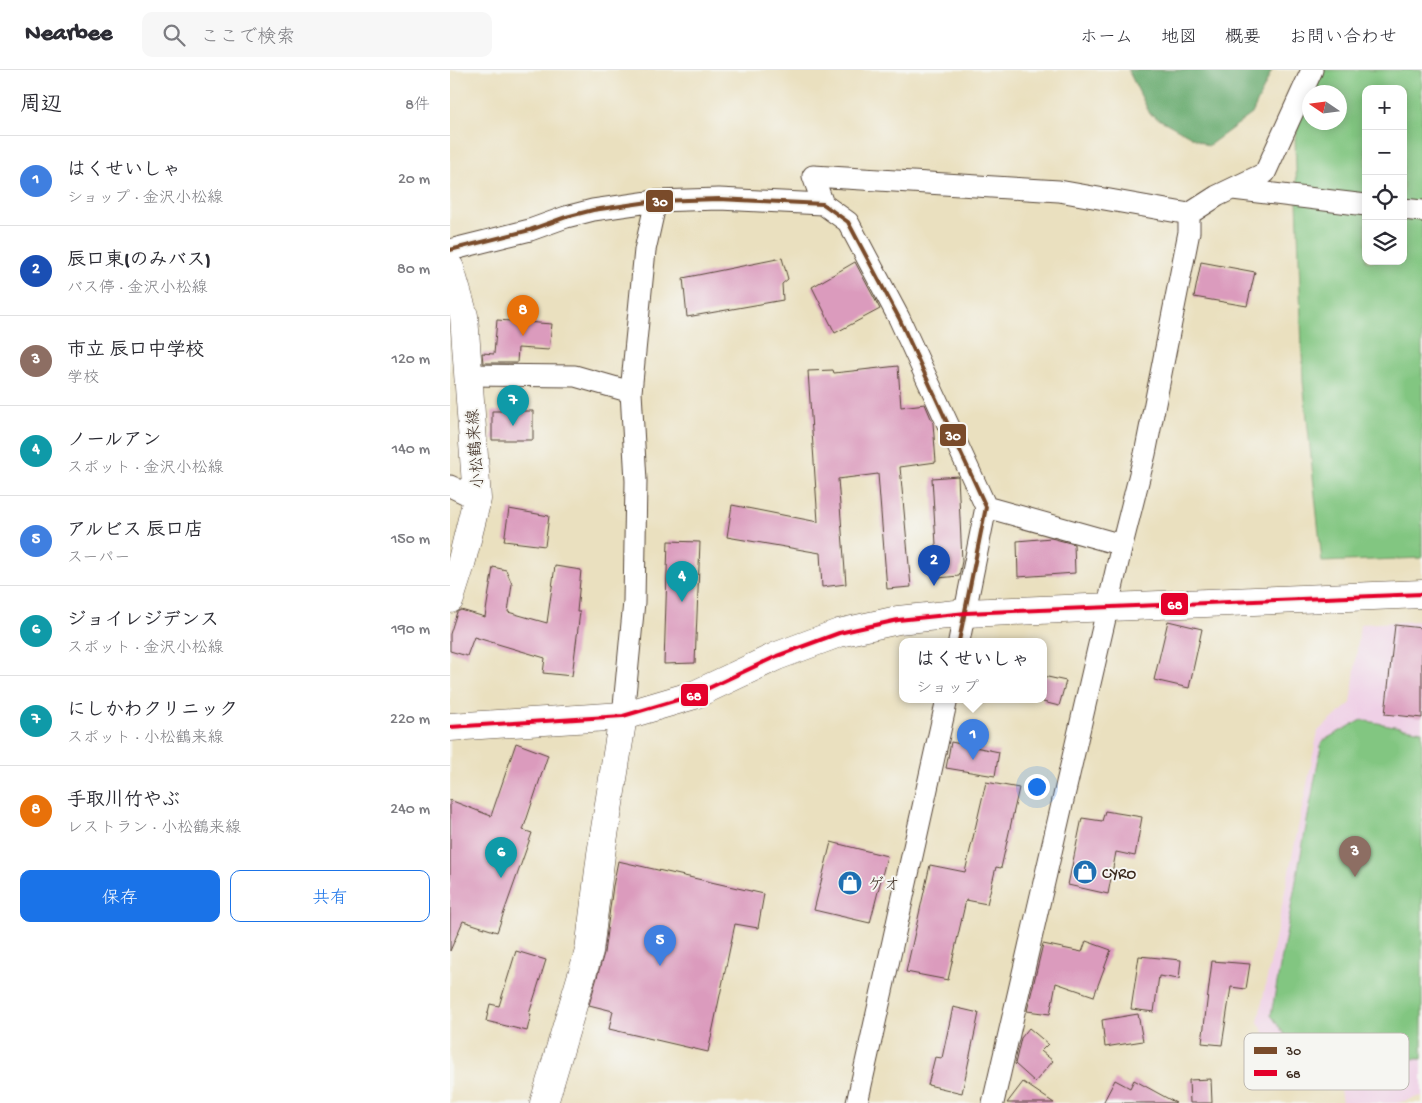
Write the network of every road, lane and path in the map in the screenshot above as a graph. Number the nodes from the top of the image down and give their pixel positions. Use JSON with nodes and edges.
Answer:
{"nodes":[{"id":1,"x":1312,"y":70,"type":"edge"},
{"id":2,"x":1233,"y":189,"type":"junction"},
{"id":3,"x":656,"y":201,"type":"junction"},
{"id":4,"x":823,"y":204,"type":"junction"},
{"id":5,"x":1362,"y":205,"type":"edge"},
{"id":6,"x":1407,"y":209,"type":"edge"},
{"id":7,"x":1422,"y":211,"type":"edge"},
{"id":8,"x":1189,"y":214,"type":"junction"},
{"id":9,"x":450,"y":250,"type":"edge"},
{"id":10,"x":450,"y":268,"type":"edge"},
{"id":11,"x":458,"y":345,"type":"edge"},
{"id":12,"x":469,"y":375,"type":"junction"},
{"id":13,"x":631,"y":392,"type":"junction"},
{"id":14,"x":450,"y":486,"type":"edge"},
{"id":15,"x":477,"y":499,"type":"junction"},
{"id":16,"x":986,"y":507,"type":"junction"},
{"id":17,"x":1122,"y":545,"type":"junction"},
{"id":18,"x":1422,"y":594,"type":"edge"},
{"id":19,"x":450,"y":598,"type":"edge"},
{"id":20,"x":1108,"y":608,"type":"junction"},
{"id":21,"x":966,"y":613,"type":"junction"},
{"id":22,"x":961,"y":638,"type":"edge"},
{"id":23,"x":946,"y":703,"type":"edge"},
{"id":24,"x":622,"y":716,"type":"junction"},
{"id":25,"x":450,"y":727,"type":"edge"},
{"id":26,"x":544,"y":1103,"type":"edge"},
{"id":27,"x":856,"y":1103,"type":"edge"},
{"id":28,"x":993,"y":1103,"type":"edge"}],
"edges":[{"from":1,"to":2,"type":"street"},
{"from":2,"to":5,"type":"street"},
{"from":2,"to":8,"type":"street"},
{"from":3,"to":4,"type":"street"},
{"from":3,"to":9,"type":"street"},
{"from":3,"to":13,"type":"street"},
{"from":4,"to":8,"type":"street"},
{"from":4,"to":16,"type":"street"},
{"from":6,"to":7,"type":"street"},
{"from":8,"to":17,"type":"street"},
{"from":10,"to":11,"type":"main road","name":"小松鶴来線"},
{"from":11,"to":12,"type":"main road","name":"小松鶴来線"},
{"from":12,"to":13,"type":"street"},
{"from":12,"to":15,"type":"main road","name":"小松鶴来線"},
{"from":13,"to":24,"type":"street"},
{"from":14,"to":15,"type":"street"},
{"from":15,"to":19,"type":"main road","name":"小松鶴来線"},
{"from":16,"to":17,"type":"street"},
{"from":16,"to":21,"type":"street"},
{"from":17,"to":20,"type":"street"},
{"from":18,"to":20,"type":"main road"},
{"from":20,"to":21,"type":"main road"},
{"from":20,"to":28,"type":"street"},
{"from":21,"to":22,"type":"street"},
{"from":21,"to":24,"type":"main road"},
{"from":23,"to":27,"type":"street"},
{"from":24,"to":25,"type":"main road"},
{"from":24,"to":26,"type":"main road"}]}
